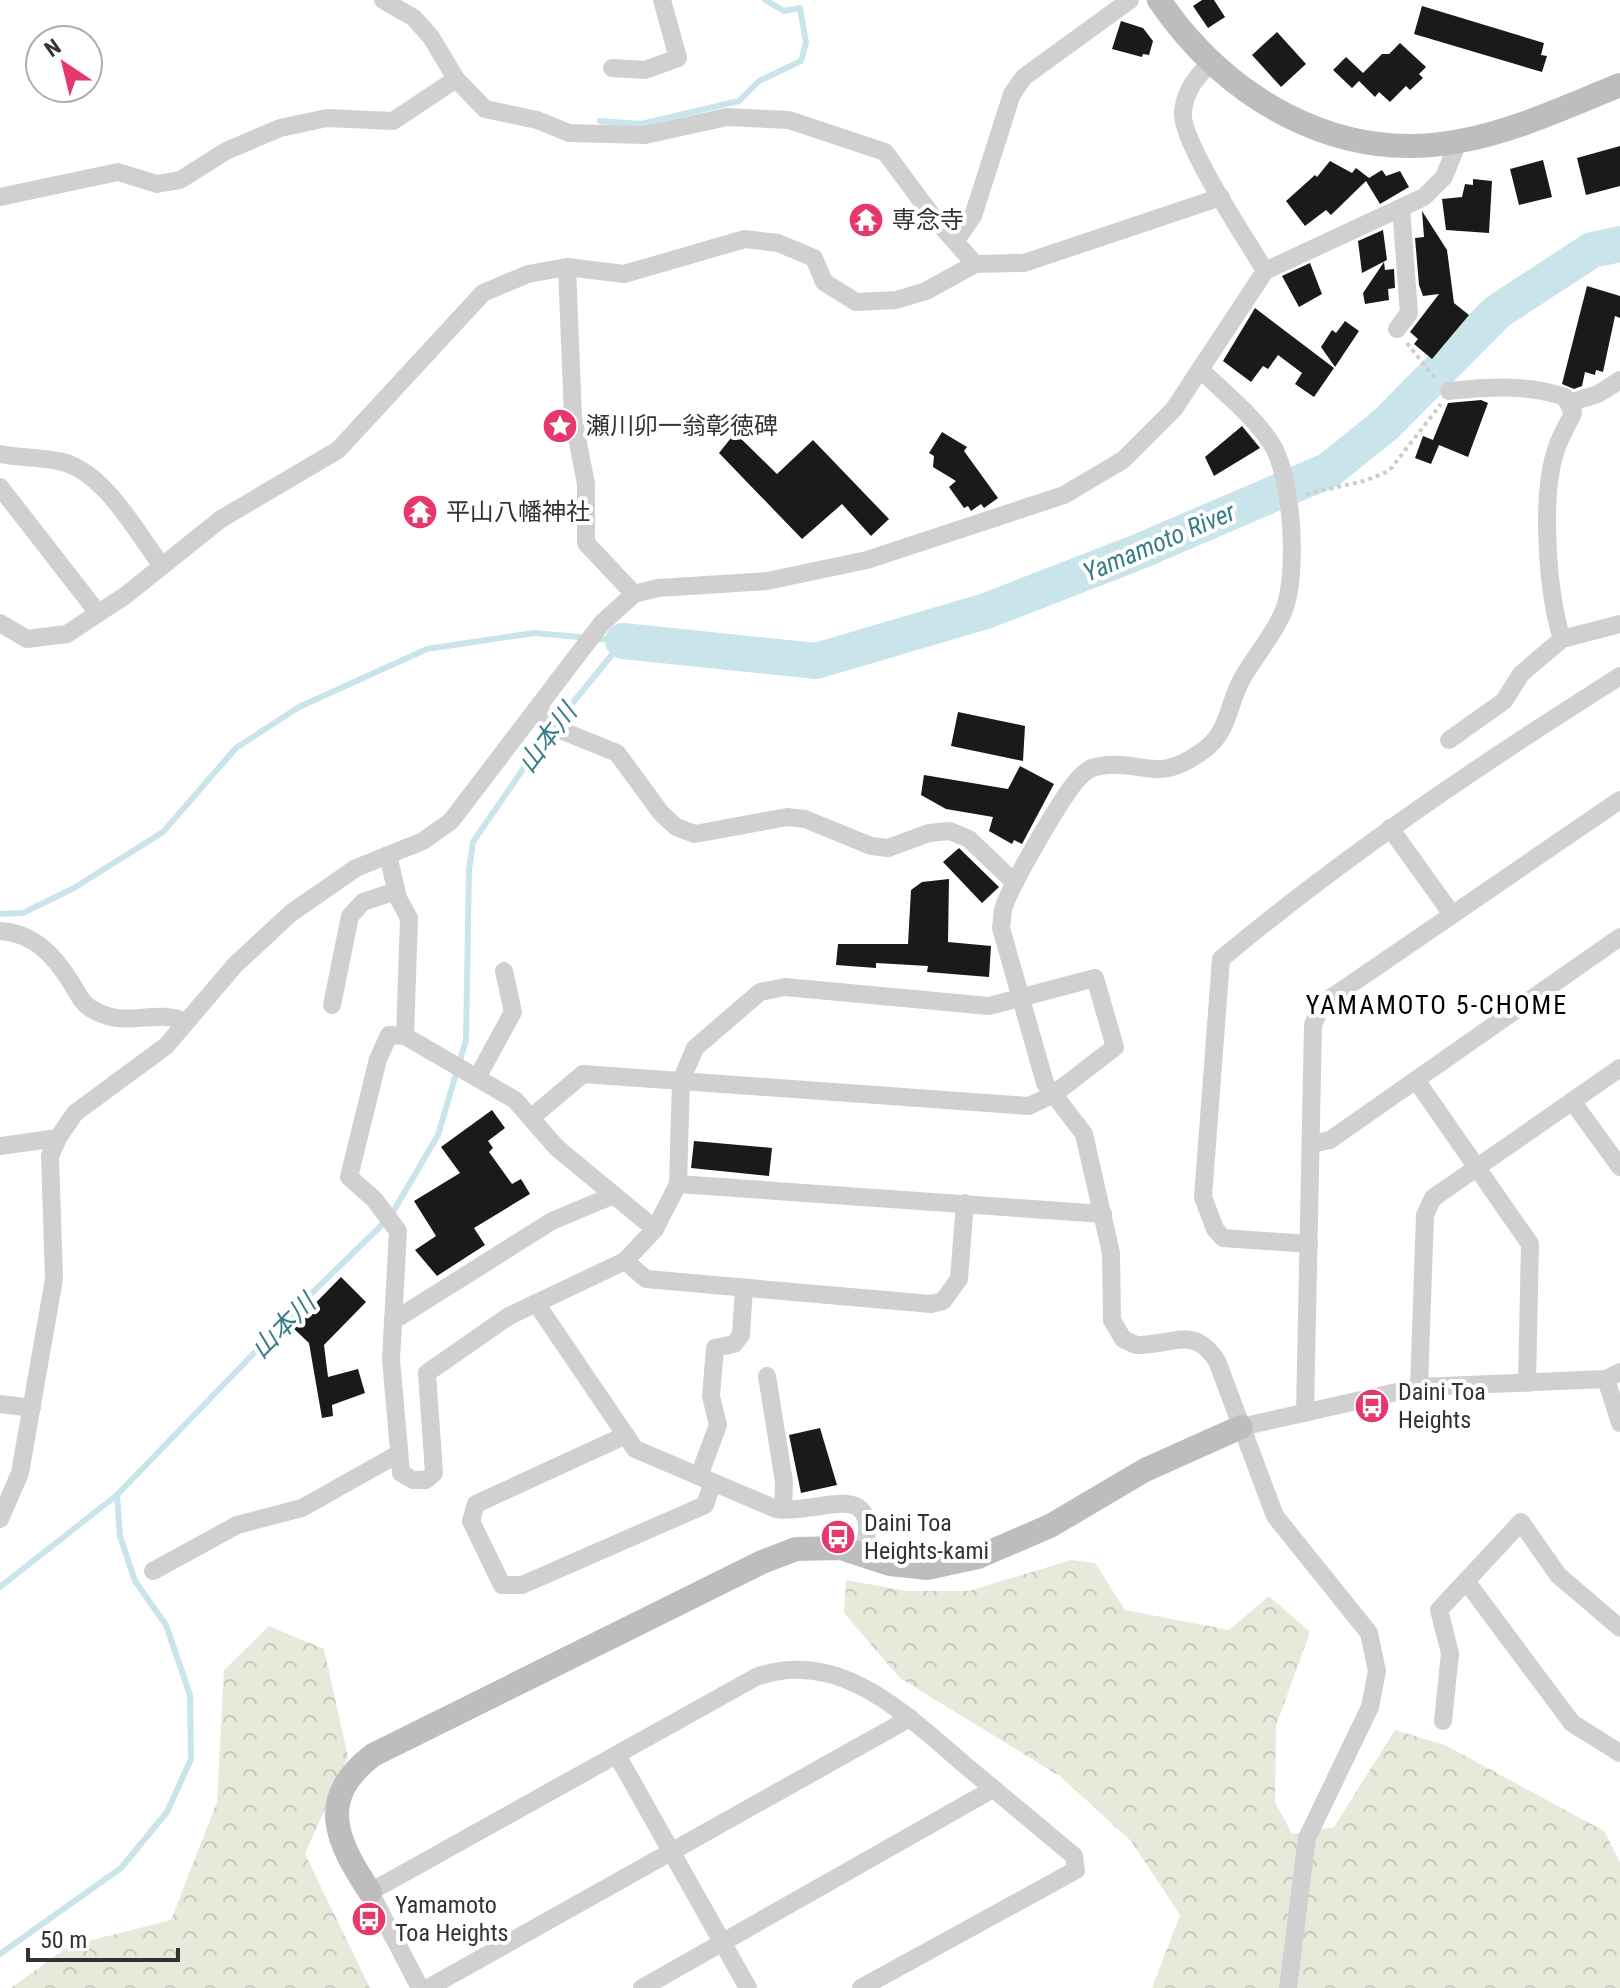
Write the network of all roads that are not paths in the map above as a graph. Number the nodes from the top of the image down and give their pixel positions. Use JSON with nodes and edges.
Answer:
{"nodes":[{"id":1,"x":386,"y":0,"type":"edge"},
{"id":2,"x":662,"y":0,"type":"edge"},
{"id":3,"x":1130,"y":0,"type":"edge"},
{"id":4,"x":1159,"y":0,"type":"edge"},
{"id":5,"x":1210,"y":63,"type":"junction"},
{"id":6,"x":612,"y":68,"type":"dead end"},
{"id":7,"x":456,"y":79,"type":"junction"},
{"id":8,"x":1620,"y":85,"type":"edge"},
{"id":9,"x":1458,"y":142,"type":"junction"},
{"id":10,"x":0,"y":197,"type":"edge"},
{"id":11,"x":1221,"y":197,"type":"junction"},
{"id":12,"x":1401,"y":208,"type":"junction"},
{"id":13,"x":956,"y":240,"type":"junction"},
{"id":14,"x":975,"y":264,"type":"junction"},
{"id":15,"x":567,"y":267,"type":"junction"},
{"id":16,"x":1265,"y":271,"type":"junction"},
{"id":17,"x":1397,"y":329,"type":"road end"},
{"id":18,"x":1200,"y":369,"type":"junction"},
{"id":19,"x":1620,"y":380,"type":"edge"},
{"id":20,"x":1449,"y":391,"type":"road end"},
{"id":21,"x":1569,"y":403,"type":"junction"},
{"id":22,"x":0,"y":454,"type":"edge"},
{"id":23,"x":0,"y":487,"type":"edge"},
{"id":24,"x":162,"y":566,"type":"junction"},
{"id":25,"x":634,"y":594,"type":"junction"},
{"id":26,"x":98,"y":613,"type":"junction"},
{"id":27,"x":0,"y":623,"type":"edge"},
{"id":28,"x":1620,"y":624,"type":"edge"},
{"id":29,"x":1562,"y":639,"type":"junction"},
{"id":30,"x":1620,"y":676,"type":"edge"},
{"id":31,"x":537,"y":709,"type":"junction"},
{"id":32,"x":1449,"y":740,"type":"dead end"},
{"id":33,"x":1620,"y":800,"type":"edge"},
{"id":34,"x":1390,"y":828,"type":"junction"},
{"id":35,"x":388,"y":855,"type":"junction"},
{"id":36,"x":1015,"y":883,"type":"junction"},
{"id":37,"x":396,"y":891,"type":"junction"},
{"id":38,"x":1451,"y":913,"type":"junction"},
{"id":39,"x":0,"y":919,"type":"edge"},
{"id":40,"x":0,"y":931,"type":"edge"},
{"id":41,"x":1620,"y":937,"type":"edge"},
{"id":42,"x":504,"y":971,"type":"dead end"},
{"id":43,"x":1021,"y":999,"type":"junction"},
{"id":44,"x":332,"y":1005,"type":"dead end"},
{"id":45,"x":186,"y":1022,"type":"junction"},
{"id":46,"x":405,"y":1036,"type":"junction"},
{"id":47,"x":1620,"y":1068,"type":"edge"},
{"id":48,"x":477,"y":1078,"type":"junction"},
{"id":49,"x":1416,"y":1080,"type":"junction"},
{"id":50,"x":681,"y":1081,"type":"junction"},
{"id":51,"x":1054,"y":1094,"type":"junction"},
{"id":52,"x":1572,"y":1101,"type":"junction"},
{"id":53,"x":532,"y":1117,"type":"junction"},
{"id":54,"x":58,"y":1138,"type":"junction"},
{"id":55,"x":1311,"y":1144,"type":"junction"},
{"id":56,"x":0,"y":1146,"type":"edge"},
{"id":57,"x":1620,"y":1167,"type":"edge"},
{"id":58,"x":1477,"y":1168,"type":"junction"},
{"id":59,"x":678,"y":1184,"type":"junction"},
{"id":60,"x":614,"y":1195,"type":"junction"},
{"id":61,"x":965,"y":1203,"type":"junction"},
{"id":62,"x":1103,"y":1214,"type":"junction"},
{"id":63,"x":655,"y":1229,"type":"junction"},
{"id":64,"x":1309,"y":1244,"type":"junction"},
{"id":65,"x":625,"y":1261,"type":"junction"},
{"id":66,"x":744,"y":1288,"type":"junction"},
{"id":67,"x":536,"y":1303,"type":"junction"},
{"id":68,"x":393,"y":1321,"type":"junction"},
{"id":69,"x":1613,"y":1375,"type":"edge"},
{"id":70,"x":767,"y":1376,"type":"dead end"},
{"id":71,"x":1527,"y":1383,"type":"junction"},
{"id":72,"x":1419,"y":1387,"type":"junction"},
{"id":73,"x":0,"y":1404,"type":"edge"},
{"id":74,"x":32,"y":1408,"type":"junction"},
{"id":75,"x":1305,"y":1413,"type":"junction"},
{"id":76,"x":1620,"y":1423,"type":"edge"},
{"id":77,"x":1241,"y":1427,"type":"junction"},
{"id":78,"x":626,"y":1435,"type":"junction"},
{"id":79,"x":398,"y":1454,"type":"junction"},
{"id":80,"x":706,"y":1479,"type":"junction"},
{"id":81,"x":783,"y":1510,"type":"junction"},
{"id":82,"x":0,"y":1519,"type":"edge"},
{"id":83,"x":863,"y":1555,"type":"junction"},
{"id":84,"x":153,"y":1571,"type":"dead end"},
{"id":85,"x":1466,"y":1581,"type":"junction"},
{"id":86,"x":1620,"y":1628,"type":"edge"},
{"id":87,"x":910,"y":1718,"type":"junction"},
{"id":88,"x":1443,"y":1721,"type":"dead end"},
{"id":89,"x":1620,"y":1753,"type":"edge"},
{"id":90,"x":617,"y":1755,"type":"junction"},
{"id":91,"x":993,"y":1789,"type":"junction"},
{"id":92,"x":672,"y":1853,"type":"junction"},
{"id":93,"x":370,"y":1892,"type":"junction"},
{"id":94,"x":723,"y":1943,"type":"junction"},
{"id":95,"x":420,"y":1988,"type":"edge"},
{"id":96,"x":428,"y":1988,"type":"edge"},
{"id":97,"x":642,"y":1988,"type":"edge"},
{"id":98,"x":748,"y":1988,"type":"edge"},
{"id":99,"x":861,"y":1988,"type":"edge"},
{"id":100,"x":1288,"y":1988,"type":"edge"}],
"edges":[{"from":1,"to":7,"type":"street"},
{"from":2,"to":6,"type":"street"},
{"from":3,"to":13,"type":"street"},
{"from":4,"to":5,"type":"street"},
{"from":5,"to":9,"type":"street"},
{"from":5,"to":11,"type":"street"},
{"from":7,"to":10,"type":"street"},
{"from":7,"to":13,"type":"street"},
{"from":8,"to":9,"type":"street"},
{"from":9,"to":12,"type":"street"},
{"from":11,"to":14,"type":"street"},
{"from":11,"to":16,"type":"street"},
{"from":12,"to":16,"type":"street"},
{"from":12,"to":17,"type":"street"},
{"from":13,"to":14,"type":"street"},
{"from":14,"to":15,"type":"street"},
{"from":15,"to":24,"type":"street"},
{"from":15,"to":25,"type":"street"},
{"from":16,"to":18,"type":"street"},
{"from":18,"to":25,"type":"street"},
{"from":18,"to":36,"type":"street"},
{"from":19,"to":21,"type":"street"},
{"from":20,"to":21,"type":"street"},
{"from":21,"to":29,"type":"street"},
{"from":22,"to":24,"type":"street"},
{"from":23,"to":26,"type":"street"},
{"from":24,"to":26,"type":"street"},
{"from":25,"to":31,"type":"street"},
{"from":26,"to":27,"type":"street"},
{"from":28,"to":29,"type":"street"},
{"from":29,"to":32,"type":"street"},
{"from":30,"to":34,"type":"street"},
{"from":31,"to":35,"type":"street"},
{"from":31,"to":36,"type":"street"},
{"from":33,"to":38,"type":"street"},
{"from":34,"to":38,"type":"street"},
{"from":34,"to":64,"type":"street"},
{"from":35,"to":37,"type":"street"},
{"from":35,"to":45,"type":"street"},
{"from":36,"to":43,"type":"street"},
{"from":37,"to":44,"type":"street"},
{"from":37,"to":46,"type":"street"},
{"from":38,"to":55,"type":"street"},
{"from":39,"to":40,"type":"street"},
{"from":40,"to":45,"type":"street"},
{"from":41,"to":49,"type":"street"},
{"from":42,"to":48,"type":"street"},
{"from":43,"to":50,"type":"street"},
{"from":43,"to":51,"type":"street"},
{"from":43,"to":51,"type":"street"},
{"from":45,"to":54,"type":"street"},
{"from":46,"to":48,"type":"street"},
{"from":46,"to":68,"type":"street"},
{"from":47,"to":52,"type":"street"},
{"from":48,"to":53,"type":"street"},
{"from":49,"to":55,"type":"street"},
{"from":49,"to":58,"type":"street"},
{"from":50,"to":51,"type":"street"},
{"from":50,"to":53,"type":"street"},
{"from":50,"to":59,"type":"street"},
{"from":51,"to":62,"type":"street"},
{"from":52,"to":57,"type":"street"},
{"from":52,"to":58,"type":"street"},
{"from":53,"to":60,"type":"street"},
{"from":54,"to":56,"type":"street"},
{"from":54,"to":74,"type":"street"},
{"from":55,"to":64,"type":"street"},
{"from":58,"to":71,"type":"street"},
{"from":58,"to":72,"type":"street"},
{"from":59,"to":61,"type":"street"},
{"from":59,"to":63,"type":"street"},
{"from":60,"to":63,"type":"street"},
{"from":60,"to":68,"type":"street"},
{"from":61,"to":62,"type":"street"},
{"from":61,"to":66,"type":"street"},
{"from":62,"to":77,"type":"street"},
{"from":63,"to":65,"type":"street"},
{"from":64,"to":75,"type":"street"},
{"from":65,"to":66,"type":"street"},
{"from":65,"to":67,"type":"street"},
{"from":66,"to":80,"type":"street"},
{"from":67,"to":78,"type":"street"},
{"from":67,"to":79,"type":"street"},
{"from":68,"to":79,"type":"street"},
{"from":69,"to":71,"type":"street"},
{"from":69,"to":76,"type":"street"},
{"from":70,"to":81,"type":"street"},
{"from":71,"to":72,"type":"street"},
{"from":72,"to":75,"type":"street"},
{"from":73,"to":74,"type":"street"},
{"from":74,"to":82,"type":"street"},
{"from":75,"to":77,"type":"street"},
{"from":77,"to":83,"type":"street"},
{"from":77,"to":100,"type":"street"},
{"from":78,"to":80,"type":"street"},
{"from":78,"to":80,"type":"street"},
{"from":79,"to":84,"type":"street"},
{"from":80,"to":81,"type":"street"},
{"from":81,"to":83,"type":"street"},
{"from":83,"to":93,"type":"street"},
{"from":85,"to":86,"type":"street"},
{"from":85,"to":88,"type":"street"},
{"from":85,"to":89,"type":"street"},
{"from":87,"to":90,"type":"street"},
{"from":87,"to":91,"type":"street"},
{"from":87,"to":92,"type":"street"},
{"from":90,"to":92,"type":"street"},
{"from":90,"to":93,"type":"street"},
{"from":91,"to":94,"type":"street"},
{"from":91,"to":99,"type":"street"},
{"from":92,"to":94,"type":"street"},
{"from":92,"to":96,"type":"street"},
{"from":93,"to":95,"type":"street"},
{"from":94,"to":97,"type":"street"},
{"from":94,"to":98,"type":"street"}]}
